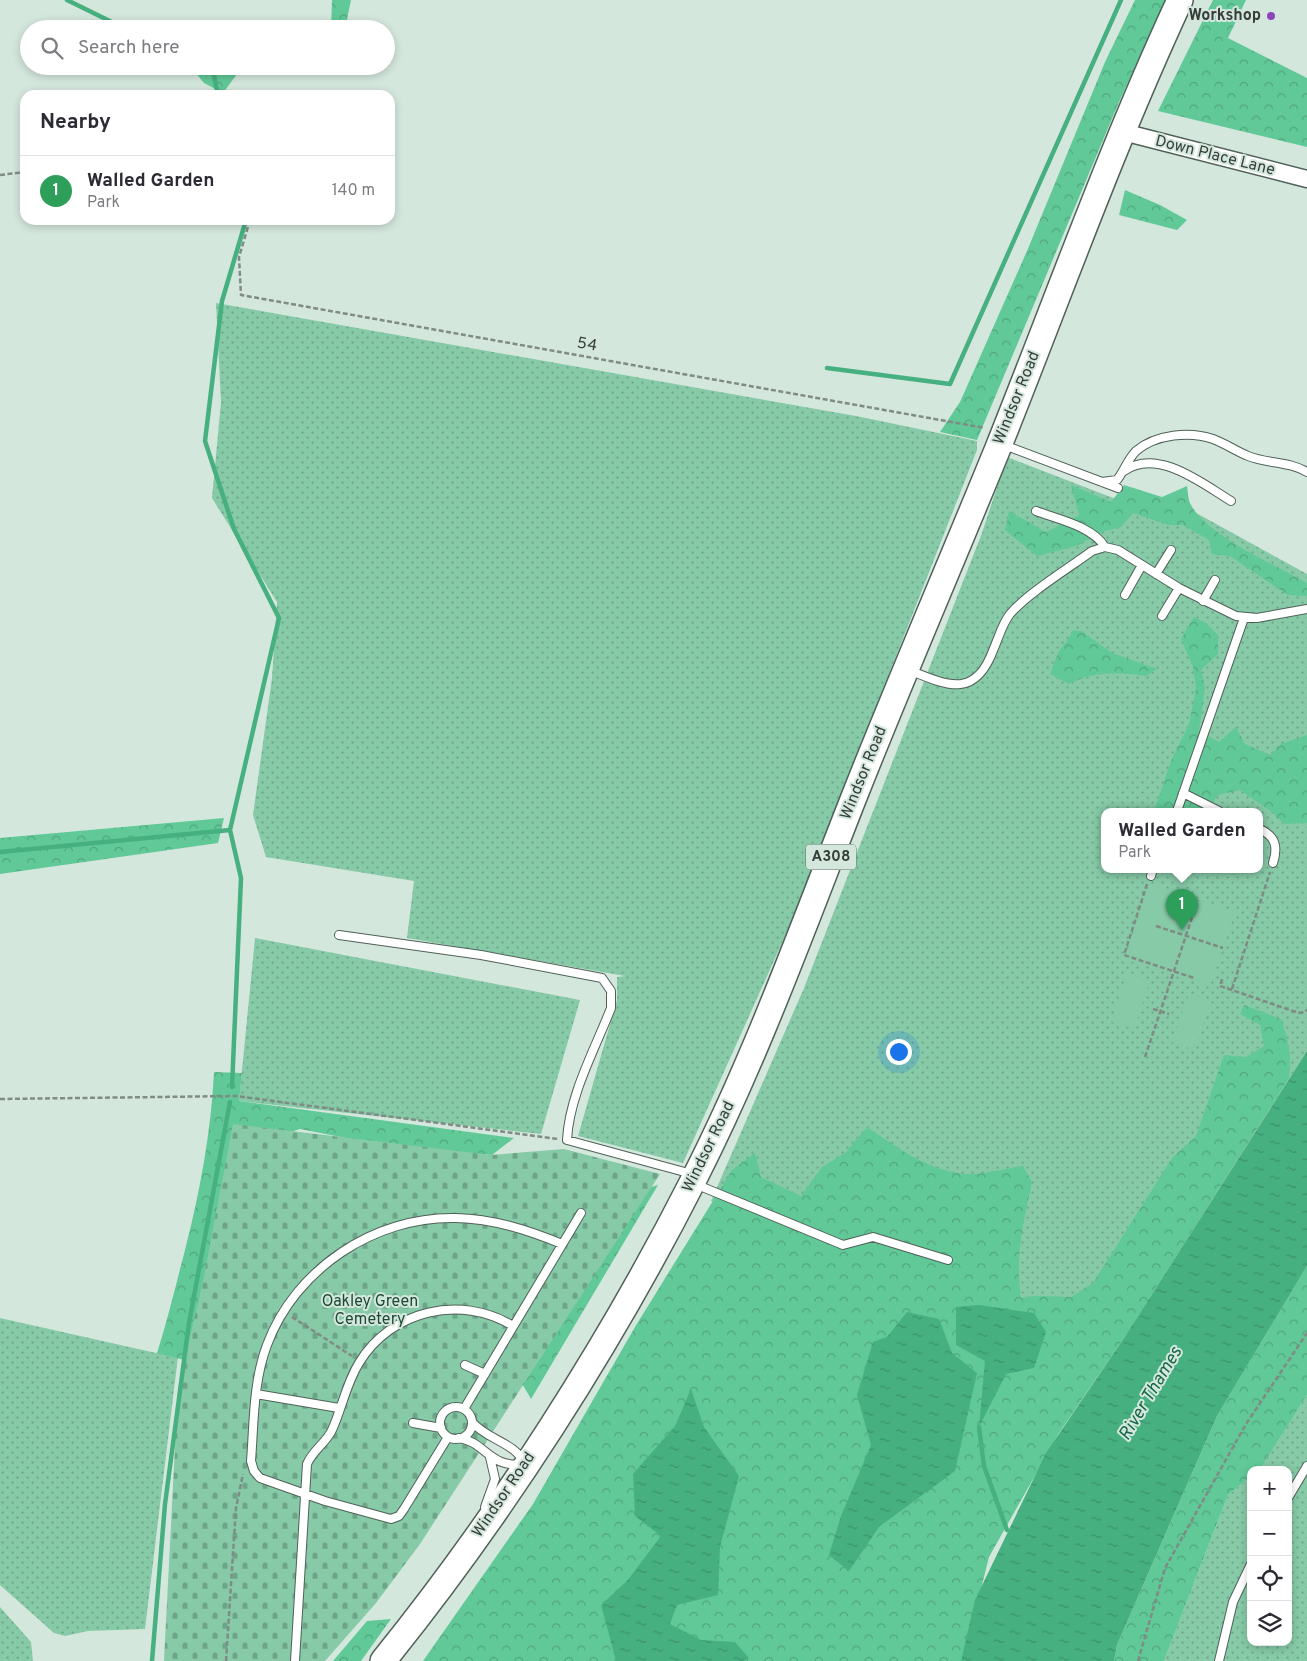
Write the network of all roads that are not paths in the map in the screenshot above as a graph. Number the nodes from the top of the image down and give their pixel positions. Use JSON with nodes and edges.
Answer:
{"nodes":[{"id":1,"x":1180,"y":0,"type":"edge"},
{"id":2,"x":1123,"y":132,"type":"junction"},
{"id":3,"x":1307,"y":179,"type":"edge"},
{"id":4,"x":1002,"y":437,"type":"junction"},
{"id":5,"x":1122,"y":472,"type":"junction"},
{"id":6,"x":1307,"y":472,"type":"edge"},
{"id":7,"x":1102,"y":482,"type":"junction"},
{"id":8,"x":1118,"y":488,"type":"dead end"},
{"id":9,"x":1231,"y":501,"type":"dead end"},
{"id":10,"x":1036,"y":511,"type":"dead end"},
{"id":11,"x":1105,"y":547,"type":"junction"},
{"id":12,"x":1171,"y":550,"type":"dead end"},
{"id":13,"x":1142,"y":565,"type":"junction"},
{"id":14,"x":1156,"y":574,"type":"junction"},
{"id":15,"x":1215,"y":580,"type":"dead end"},
{"id":16,"x":1179,"y":588,"type":"junction"},
{"id":17,"x":1125,"y":595,"type":"dead end"},
{"id":18,"x":1202,"y":601,"type":"junction"},
{"id":19,"x":1307,"y":609,"type":"edge"},
{"id":20,"x":1162,"y":616,"type":"dead end"},
{"id":21,"x":1244,"y":618,"type":"junction"},
{"id":22,"x":905,"y":669,"type":"junction"},
{"id":23,"x":1183,"y":793,"type":"junction"},
{"id":24,"x":1178,"y":808,"type":"edge"},
{"id":25,"x":1213,"y":808,"type":"edge"},
{"id":26,"x":1263,"y":831,"type":"edge"},
{"id":27,"x":1272,"y":864,"type":"road end"},
{"id":28,"x":339,"y":935,"type":"dead end"},
{"id":29,"x":694,"y":1179,"type":"junction"},
{"id":30,"x":581,"y":1213,"type":"dead end"},
{"id":31,"x":562,"y":1244,"type":"junction"},
{"id":32,"x":948,"y":1260,"type":"dead end"},
{"id":33,"x":513,"y":1326,"type":"junction"},
{"id":34,"x":465,"y":1365,"type":"dead end"},
{"id":35,"x":485,"y":1374,"type":"junction"},
{"id":36,"x":256,"y":1394,"type":"junction"},
{"id":37,"x":339,"y":1408,"type":"junction"},
{"id":38,"x":464,"y":1409,"type":"junction"},
{"id":39,"x":472,"y":1422,"type":"junction"},
{"id":40,"x":414,"y":1423,"type":"dead end"},
{"id":41,"x":441,"y":1428,"type":"junction"},
{"id":42,"x":448,"y":1437,"type":"junction"},
{"id":43,"x":459,"y":1438,"type":"junction"},
{"id":44,"x":490,"y":1456,"type":"junction"},
{"id":45,"x":525,"y":1464,"type":"junction"},
{"id":46,"x":1307,"y":1466,"type":"edge"},
{"id":47,"x":1292,"y":1491,"type":"edge"},
{"id":48,"x":306,"y":1493,"type":"junction"},
{"id":49,"x":472,"y":1542,"type":"junction"},
{"id":50,"x":1247,"y":1572,"type":"edge"},
{"id":51,"x":296,"y":1661,"type":"edge"},
{"id":52,"x":383,"y":1661,"type":"edge"},
{"id":53,"x":1219,"y":1661,"type":"edge"}],
"edges":[{"from":1,"to":2,"type":"main road","name":"Windsor Road","number":"A308"},
{"from":2,"to":3,"type":"street","name":"Down Place Lane"},
{"from":2,"to":4,"type":"main road","name":"Windsor Road","number":"A308"},
{"from":4,"to":7,"type":"lane"},
{"from":4,"to":22,"type":"main road","name":"Windsor Road","number":"A308"},
{"from":5,"to":6,"type":"lane"},
{"from":5,"to":7,"type":"lane"},
{"from":5,"to":9,"type":"lane"},
{"from":7,"to":8,"type":"lane"},
{"from":10,"to":11,"type":"lane"},
{"from":11,"to":13,"type":"lane"},
{"from":11,"to":22,"type":"lane"},
{"from":12,"to":14,"type":"lane"},
{"from":13,"to":14,"type":"lane"},
{"from":13,"to":17,"type":"lane"},
{"from":14,"to":16,"type":"lane"},
{"from":15,"to":18,"type":"lane"},
{"from":16,"to":18,"type":"lane"},
{"from":16,"to":20,"type":"lane"},
{"from":18,"to":21,"type":"lane"},
{"from":19,"to":21,"type":"lane"},
{"from":21,"to":23,"type":"lane"},
{"from":22,"to":29,"type":"main road","name":"Windsor Road","number":"A308"},
{"from":23,"to":24,"type":"lane"},
{"from":23,"to":25,"type":"lane"},
{"from":26,"to":27,"type":"lane"},
{"from":28,"to":29,"type":"lane"},
{"from":29,"to":32,"type":"lane"},
{"from":29,"to":45,"type":"main road","name":"Windsor Road","number":"A308"},
{"from":30,"to":31,"type":"lane"},
{"from":31,"to":33,"type":"lane"},
{"from":31,"to":36,"type":"lane"},
{"from":33,"to":35,"type":"lane"},
{"from":33,"to":37,"type":"lane"},
{"from":34,"to":35,"type":"lane"},
{"from":35,"to":38,"type":"lane"},
{"from":36,"to":37,"type":"lane"},
{"from":36,"to":48,"type":"lane"},
{"from":37,"to":48,"type":"lane"},
{"from":38,"to":39,"type":"lane"},
{"from":38,"to":41,"type":"lane"},
{"from":39,"to":43,"type":"lane"},
{"from":39,"to":45,"type":"lane"},
{"from":40,"to":41,"type":"lane"},
{"from":41,"to":42,"type":"lane"},
{"from":42,"to":43,"type":"lane"},
{"from":42,"to":48,"type":"lane"},
{"from":43,"to":44,"type":"lane"},
{"from":44,"to":45,"type":"lane"},
{"from":44,"to":49,"type":"lane"},
{"from":45,"to":49,"type":"main road","name":"Windsor Road","number":"A308"},
{"from":46,"to":47,"type":"lane"},
{"from":48,"to":51,"type":"lane"},
{"from":49,"to":52,"type":"main road","name":"Windsor Road","number":"A308"},
{"from":50,"to":53,"type":"lane"}]}
